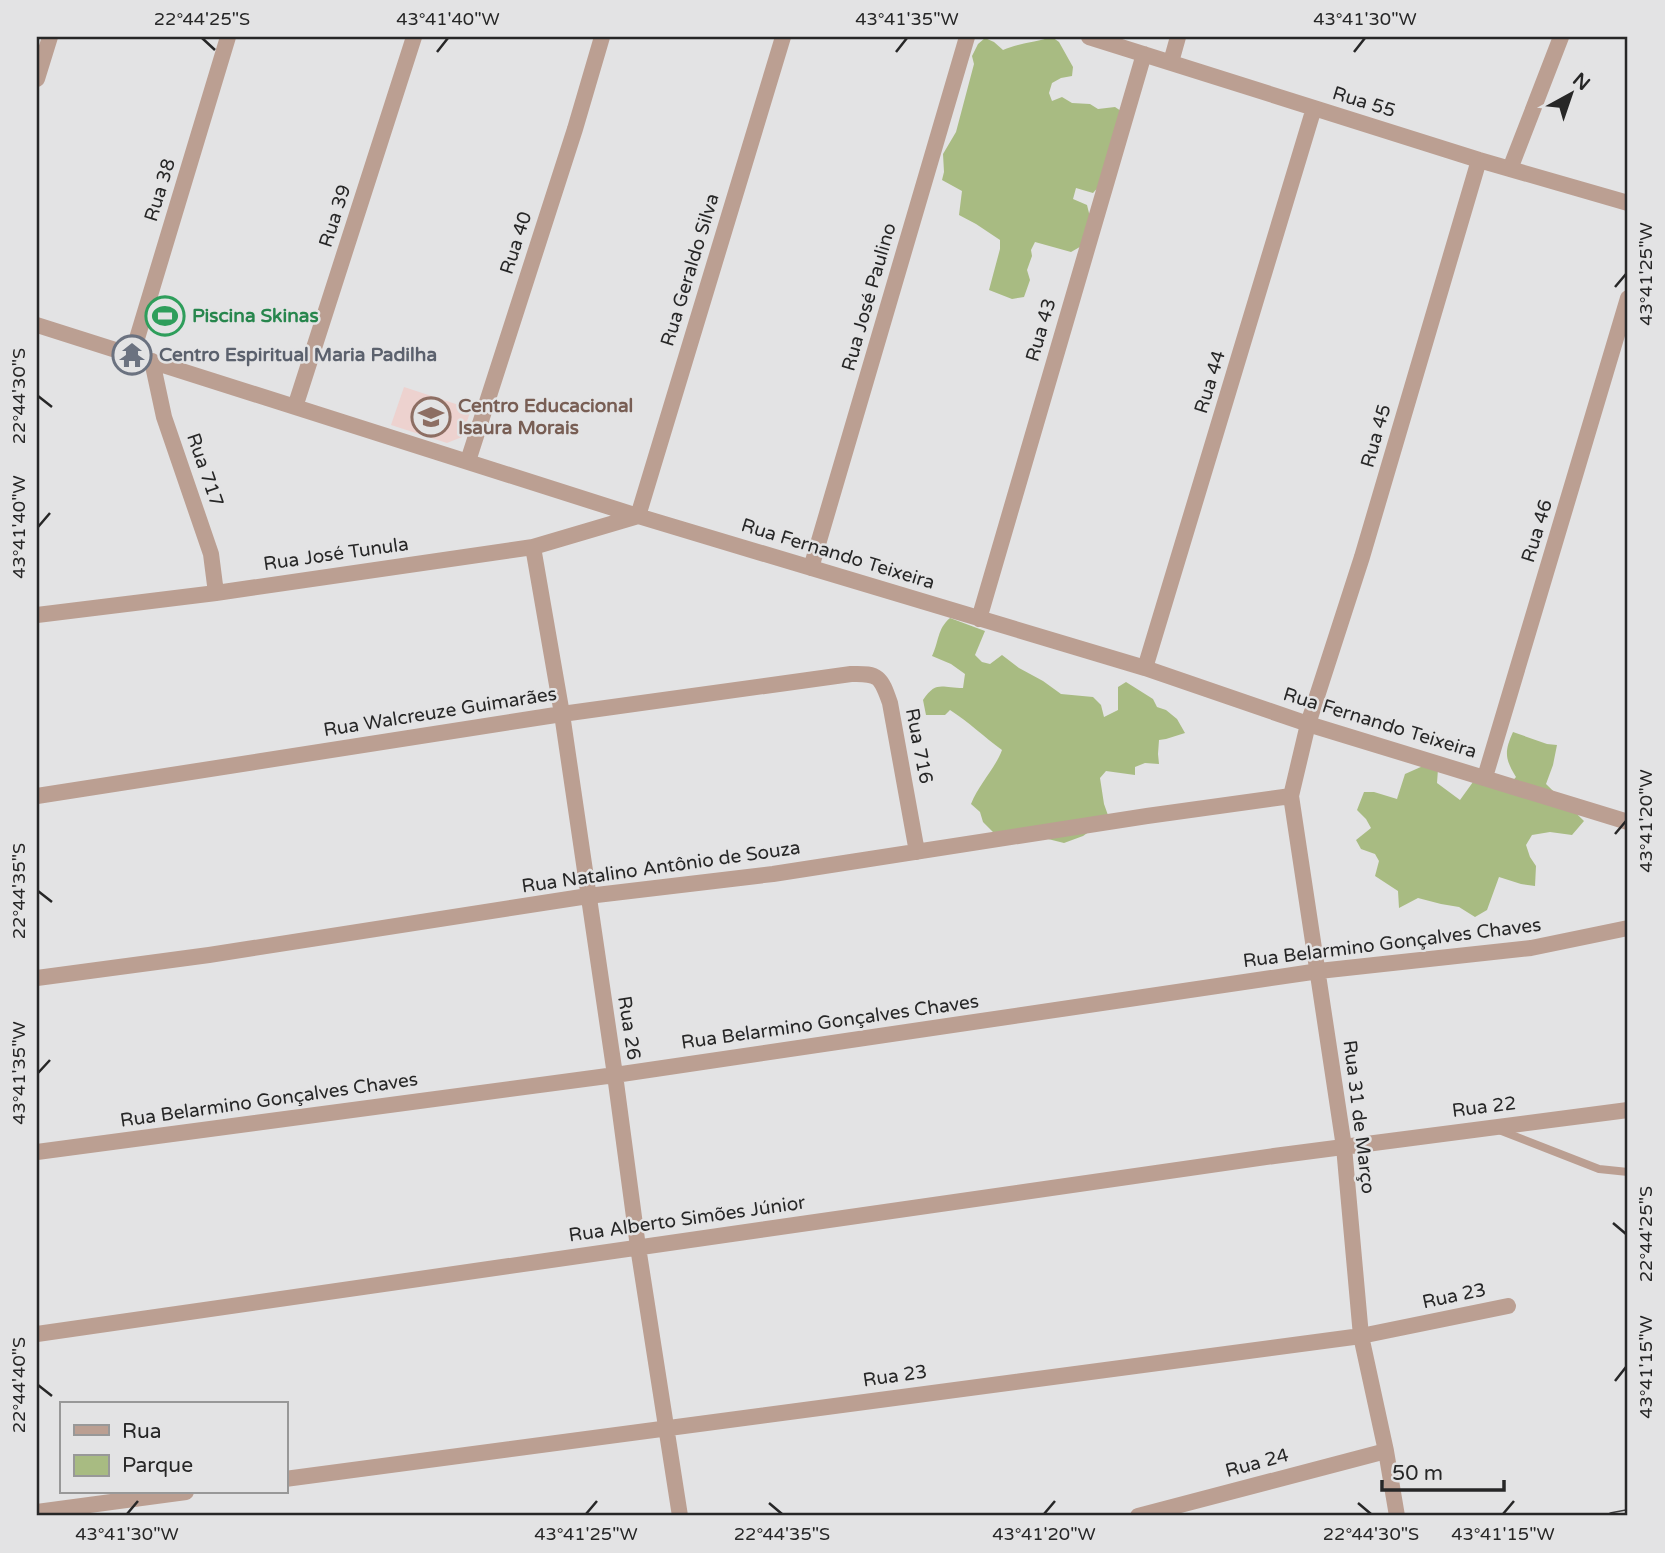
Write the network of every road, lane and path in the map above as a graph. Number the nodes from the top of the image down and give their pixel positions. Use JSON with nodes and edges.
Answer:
{"nodes":[{"id":1,"x":50,"y":37,"type":"edge"},
{"id":2,"x":229,"y":37,"type":"edge"},
{"id":3,"x":414,"y":37,"type":"edge"},
{"id":4,"x":602,"y":37,"type":"edge"},
{"id":5,"x":783,"y":37,"type":"edge"},
{"id":6,"x":967,"y":37,"type":"edge"},
{"id":7,"x":1089,"y":37,"type":"edge"},
{"id":8,"x":1178,"y":37,"type":"edge"},
{"id":9,"x":1562,"y":37,"type":"edge"},
{"id":10,"x":1144,"y":54,"type":"junction"},
{"id":11,"x":1171,"y":62,"type":"junction"},
{"id":12,"x":37,"y":79,"type":"edge"},
{"id":13,"x":1314,"y":108,"type":"junction"},
{"id":14,"x":1479,"y":160,"type":"junction"},
{"id":15,"x":1510,"y":169,"type":"junction"},
{"id":16,"x":1628,"y":201,"type":"edge"},
{"id":17,"x":1628,"y":298,"type":"edge"},
{"id":18,"x":37,"y":325,"type":"edge"},
{"id":19,"x":132,"y":355,"type":"junction"},
{"id":20,"x":152,"y":361,"type":"junction"},
{"id":21,"x":295,"y":407,"type":"junction"},
{"id":22,"x":468,"y":461,"type":"junction"},
{"id":23,"x":638,"y":516,"type":"junction"},
{"id":24,"x":533,"y":547,"type":"junction"},
{"id":25,"x":811,"y":568,"type":"junction"},
{"id":26,"x":216,"y":593,"type":"junction"},
{"id":27,"x":37,"y":615,"type":"edge"},
{"id":28,"x":979,"y":618,"type":"junction"},
{"id":29,"x":1145,"y":668,"type":"junction"},
{"id":30,"x":851,"y":674,"type":"joint"},
{"id":31,"x":562,"y":714,"type":"junction"},
{"id":32,"x":1308,"y":724,"type":"junction"},
{"id":33,"x":1485,"y":777,"type":"junction"},
{"id":34,"x":37,"y":796,"type":"edge"},
{"id":35,"x":1291,"y":796,"type":"junction"},
{"id":36,"x":1628,"y":822,"type":"edge"},
{"id":37,"x":917,"y":852,"type":"junction"},
{"id":38,"x":588,"y":896,"type":"junction"},
{"id":39,"x":1628,"y":928,"type":"edge"},
{"id":40,"x":1319,"y":971,"type":"junction"},
{"id":41,"x":37,"y":978,"type":"edge"},
{"id":42,"x":615,"y":1075,"type":"junction"},
{"id":43,"x":1628,"y":1110,"type":"edge"},
{"id":44,"x":1492,"y":1128,"type":"junction"},
{"id":45,"x":1344,"y":1147,"type":"junction"},
{"id":46,"x":37,"y":1152,"type":"edge"},
{"id":47,"x":1628,"y":1172,"type":"edge"},
{"id":48,"x":638,"y":1247,"type":"junction"},
{"id":49,"x":1507,"y":1306,"type":"dead end"},
{"id":50,"x":37,"y":1334,"type":"edge"},
{"id":51,"x":1361,"y":1336,"type":"junction"},
{"id":52,"x":665,"y":1428,"type":"junction"},
{"id":53,"x":1386,"y":1451,"type":"junction"},
{"id":54,"x":287,"y":1479,"type":"edge"},
{"id":55,"x":171,"y":1494,"type":"edge"},
{"id":56,"x":37,"y":1512,"type":"edge"},
{"id":57,"x":680,"y":1516,"type":"edge"},
{"id":58,"x":1138,"y":1516,"type":"edge"},
{"id":59,"x":1397,"y":1516,"type":"edge"}],
"edges":[{"from":1,"to":12,"type":"street"},
{"from":2,"to":19,"type":"street","name":"Rua 38"},
{"from":3,"to":21,"type":"street","name":"Rua 39"},
{"from":4,"to":22,"type":"street","name":"Rua 40"},
{"from":5,"to":23,"type":"street","name":"Rua Geraldo Silva"},
{"from":6,"to":25,"type":"street","name":"Rua José Paulino"},
{"from":7,"to":10,"type":"street","name":"Rua 55"},
{"from":8,"to":11,"type":"street"},
{"from":9,"to":15,"type":"street"},
{"from":10,"to":11,"type":"street","name":"Rua 55"},
{"from":10,"to":28,"type":"street","name":"Rua 43"},
{"from":11,"to":13,"type":"street","name":"Rua 55"},
{"from":13,"to":14,"type":"street","name":"Rua 55"},
{"from":13,"to":29,"type":"street","name":"Rua 44"},
{"from":14,"to":15,"type":"street","name":"Rua 55"},
{"from":14,"to":32,"type":"street","name":"Rua 45"},
{"from":15,"to":16,"type":"street","name":"Rua 55"},
{"from":17,"to":33,"type":"street","name":"Rua 46"},
{"from":18,"to":19,"type":"street","name":"Rua Fernando Teixeira"},
{"from":19,"to":20,"type":"street","name":"Rua Fernando Teixeira"},
{"from":20,"to":21,"type":"street","name":"Rua Fernando Teixeira"},
{"from":20,"to":26,"type":"street","name":"Rua 717"},
{"from":21,"to":22,"type":"street","name":"Rua Fernando Teixeira"},
{"from":22,"to":23,"type":"street","name":"Rua Fernando Teixeira"},
{"from":23,"to":24,"type":"street","name":"Rua José Tunula"},
{"from":23,"to":25,"type":"street","name":"Rua Fernando Teixeira"},
{"from":24,"to":26,"type":"street","name":"Rua José Tunula"},
{"from":24,"to":31,"type":"street","name":"Rua 26"},
{"from":25,"to":28,"type":"street","name":"Rua Fernando Teixeira"},
{"from":26,"to":27,"type":"street","name":"Rua José Tunula"},
{"from":28,"to":29,"type":"street","name":"Rua Fernando Teixeira"},
{"from":29,"to":32,"type":"street","name":"Rua Fernando Teixeira"},
{"from":30,"to":31,"type":"street","name":"Rua Walcreuze Guimarães"},
{"from":30,"to":37,"type":"street","name":"Rua 716"},
{"from":31,"to":34,"type":"street","name":"Rua Walcreuze Guimarães"},
{"from":31,"to":38,"type":"street","name":"Rua 26"},
{"from":32,"to":33,"type":"street","name":"Rua Fernando Teixeira"},
{"from":32,"to":35,"type":"street","name":"Rua 31 de Março"},
{"from":33,"to":36,"type":"street","name":"Rua Fernando Teixeira"},
{"from":35,"to":37,"type":"street","name":"Rua Natalino Antônio de Souza"},
{"from":35,"to":40,"type":"street","name":"Rua 31 de Março"},
{"from":37,"to":38,"type":"street","name":"Rua Natalino Antônio de Souza"},
{"from":38,"to":41,"type":"street","name":"Rua Natalino Antônio de Souza"},
{"from":38,"to":42,"type":"street","name":"Rua 26"},
{"from":39,"to":40,"type":"street","name":"Rua Belarmino Gonçalves Chaves"},
{"from":40,"to":42,"type":"street","name":"Rua Belarmino Gonçalves Chaves"},
{"from":40,"to":45,"type":"street","name":"Rua 31 de Março"},
{"from":42,"to":46,"type":"street","name":"Rua Belarmino Gonçalves Chaves"},
{"from":42,"to":48,"type":"street","name":"Rua 26"},
{"from":43,"to":44,"type":"street","name":"Rua 22"},
{"from":44,"to":45,"type":"street","name":"Rua 22"},
{"from":44,"to":47,"type":"lane"},
{"from":45,"to":48,"type":"street","name":"Rua Alberto Simões Júnior"},
{"from":45,"to":51,"type":"street","name":"Rua 31 de Março"},
{"from":48,"to":50,"type":"street","name":"Rua Alberto Simões Júnior"},
{"from":48,"to":52,"type":"street","name":"Rua 26"},
{"from":49,"to":51,"type":"street","name":"Rua 23"},
{"from":51,"to":52,"type":"street","name":"Rua 23"},
{"from":51,"to":53,"type":"street","name":"Rua 31 de Março"},
{"from":52,"to":54,"type":"street","name":"Rua 23"},
{"from":52,"to":57,"type":"street","name":"Rua 26"},
{"from":53,"to":58,"type":"street","name":"Rua 24"},
{"from":53,"to":59,"type":"street","name":"Rua 31 de Março"},
{"from":55,"to":56,"type":"street"}]}
